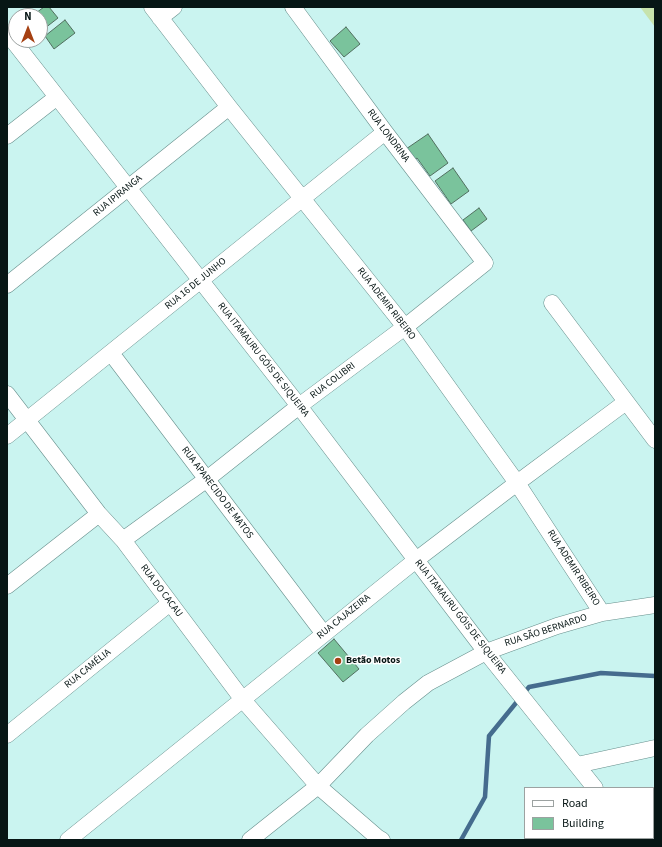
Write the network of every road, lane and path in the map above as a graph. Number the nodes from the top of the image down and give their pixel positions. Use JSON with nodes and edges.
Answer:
{"nodes":[{"id":1,"x":174,"y":7,"type":"edge"},
{"id":2,"x":293,"y":7,"type":"edge"},
{"id":3,"x":156,"y":12,"type":"edge"},
{"id":4,"x":7,"y":33,"type":"edge"},
{"id":5,"x":57,"y":97,"type":"junction"},
{"id":6,"x":229,"y":107,"type":"junction"},
{"id":7,"x":385,"y":132,"type":"junction"},
{"id":8,"x":7,"y":136,"type":"edge"},
{"id":9,"x":128,"y":188,"type":"junction"},
{"id":10,"x":303,"y":199,"type":"junction"},
{"id":11,"x":485,"y":263,"type":"joint"},
{"id":12,"x":200,"y":280,"type":"junction"},
{"id":13,"x":7,"y":285,"type":"edge"},
{"id":14,"x":552,"y":303,"type":"dead end"},
{"id":15,"x":405,"y":327,"type":"junction"},
{"id":16,"x":111,"y":353,"type":"junction"},
{"id":17,"x":7,"y":394,"type":"edge"},
{"id":18,"x":626,"y":402,"type":"junction"},
{"id":19,"x":299,"y":406,"type":"junction"},
{"id":20,"x":28,"y":420,"type":"junction"},
{"id":21,"x":7,"y":436,"type":"edge"},
{"id":22,"x":655,"y":440,"type":"edge"},
{"id":23,"x":207,"y":479,"type":"junction"},
{"id":24,"x":516,"y":483,"type":"junction"},
{"id":25,"x":99,"y":514,"type":"junction"},
{"id":26,"x":122,"y":540,"type":"junction"},
{"id":27,"x":416,"y":560,"type":"junction"},
{"id":28,"x":7,"y":586,"type":"edge"},
{"id":29,"x":170,"y":603,"type":"junction"},
{"id":30,"x":655,"y":605,"type":"edge"},
{"id":31,"x":602,"y":613,"type":"junction"},
{"id":32,"x":324,"y":634,"type":"junction"},
{"id":33,"x":486,"y":652,"type":"junction"},
{"id":34,"x":243,"y":700,"type":"junction"},
{"id":35,"x":7,"y":735,"type":"edge"},
{"id":36,"x":655,"y":748,"type":"edge"},
{"id":37,"x":577,"y":766,"type":"junction"},
{"id":38,"x":318,"y":786,"type":"junction"},
{"id":39,"x":594,"y":787,"type":"edge"},
{"id":40,"x":68,"y":840,"type":"edge"},
{"id":41,"x":250,"y":840,"type":"edge"},
{"id":42,"x":382,"y":840,"type":"edge"}],
"edges":[{"from":1,"to":3,"type":"street"},
{"from":2,"to":7,"type":"street","name":"RUA LONDRINA"},
{"from":3,"to":6,"type":"street","name":"RUA ADEMIR RIBEIRO"},
{"from":4,"to":5,"type":"street","name":"RUA ITAMAURU GÓIS DE SIQUEIRA"},
{"from":5,"to":8,"type":"street"},
{"from":5,"to":9,"type":"street","name":"RUA ITAMAURU GÓIS DE SIQUEIRA"},
{"from":6,"to":9,"type":"street","name":"RUA IPIRANGA"},
{"from":6,"to":10,"type":"street","name":"RUA ADEMIR RIBEIRO"},
{"from":7,"to":10,"type":"street","name":"RUA 16 DE JUNHO"},
{"from":7,"to":11,"type":"street","name":"RUA LONDRINA"},
{"from":9,"to":12,"type":"street","name":"RUA ITAMAURU GÓIS DE SIQUEIRA"},
{"from":9,"to":13,"type":"street","name":"RUA IPIRANGA"},
{"from":10,"to":12,"type":"street","name":"RUA 16 DE JUNHO"},
{"from":10,"to":15,"type":"street","name":"RUA ADEMIR RIBEIRO"},
{"from":11,"to":15,"type":"street","name":"RUA COLIBRI"},
{"from":12,"to":16,"type":"street","name":"RUA 16 DE JUNHO"},
{"from":12,"to":19,"type":"street","name":"RUA ITAMAURU GÓIS DE SIQUEIRA"},
{"from":14,"to":18,"type":"street"},
{"from":15,"to":19,"type":"street","name":"RUA COLIBRI"},
{"from":15,"to":24,"type":"street","name":"RUA ADEMIR RIBEIRO"},
{"from":16,"to":20,"type":"street","name":"RUA 16 DE JUNHO"},
{"from":16,"to":23,"type":"street","name":"RUA APARECIDO DE MATOS"},
{"from":17,"to":20,"type":"street","name":"RUA DO CACAU"},
{"from":18,"to":22,"type":"street"},
{"from":18,"to":24,"type":"street","name":"RUA CAJAZEIRA"},
{"from":19,"to":23,"type":"street","name":"RUA COLIBRI"},
{"from":19,"to":27,"type":"street","name":"RUA ITAMAURU GÓIS DE SIQUEIRA"},
{"from":20,"to":21,"type":"street","name":"RUA 16 DE JUNHO"},
{"from":20,"to":25,"type":"street","name":"RUA DO CACAU"},
{"from":23,"to":26,"type":"street","name":"RUA COLIBRI"},
{"from":23,"to":32,"type":"street","name":"RUA APARECIDO DE MATOS"},
{"from":24,"to":27,"type":"street","name":"RUA CAJAZEIRA"},
{"from":24,"to":31,"type":"street","name":"RUA ADEMIR RIBEIRO"},
{"from":25,"to":26,"type":"street","name":"RUA DO CACAU"},
{"from":25,"to":28,"type":"street"},
{"from":26,"to":29,"type":"street","name":"RUA DO CACAU"},
{"from":27,"to":32,"type":"street","name":"RUA CAJAZEIRA"},
{"from":27,"to":33,"type":"street","name":"RUA ITAMAURU GÓIS DE SIQUEIRA"},
{"from":29,"to":34,"type":"street","name":"RUA DO CACAU"},
{"from":29,"to":35,"type":"street","name":"RUA CAMÉLIA"},
{"from":30,"to":31,"type":"street","name":"RUA SÃO BERNARDO"},
{"from":31,"to":33,"type":"street","name":"RUA SÃO BERNARDO"},
{"from":32,"to":34,"type":"street","name":"RUA CAJAZEIRA"},
{"from":33,"to":37,"type":"street","name":"RUA ITAMAURU GÓIS DE SIQUEIRA"},
{"from":33,"to":38,"type":"street","name":"RUA SÃO BERNARDO"},
{"from":34,"to":38,"type":"street","name":"RUA DO CACAU"},
{"from":34,"to":40,"type":"street","name":"RUA CAJAZEIRA"},
{"from":36,"to":37,"type":"street"},
{"from":37,"to":39,"type":"street","name":"RUA ITAMAURU GÓIS DE SIQUEIRA"},
{"from":38,"to":41,"type":"street","name":"RUA SÃO BERNARDO"},
{"from":38,"to":42,"type":"street","name":"RUA DO CACAU"}]}
